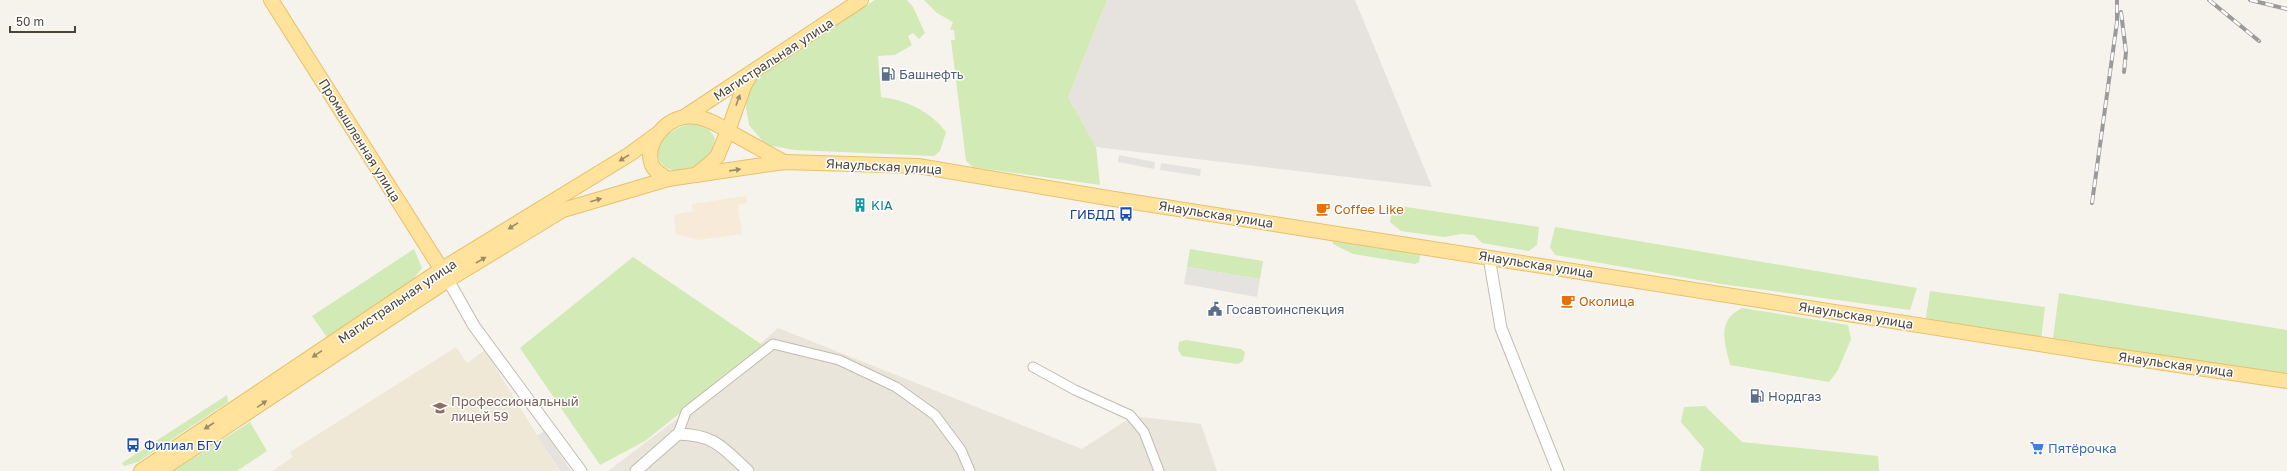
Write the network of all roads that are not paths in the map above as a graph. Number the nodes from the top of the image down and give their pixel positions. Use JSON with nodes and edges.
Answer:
{"nodes":[{"id":1,"x":271,"y":0,"type":"edge"},
{"id":2,"x":861,"y":0,"type":"edge"},
{"id":3,"x":753,"y":71,"type":"junction"},
{"id":4,"x":684,"y":117,"type":"junction"},
{"id":5,"x":728,"y":131,"type":"junction"},
{"id":6,"x":656,"y":135,"type":"junction"},
{"id":7,"x":784,"y":162,"type":"junction"},
{"id":8,"x":696,"y":175,"type":"junction"},
{"id":9,"x":668,"y":179,"type":"junction"},
{"id":10,"x":1489,"y":257,"type":"junction"},
{"id":11,"x":445,"y":275,"type":"junction"},
{"id":12,"x":1034,"y":367,"type":"dead end"},
{"id":13,"x":2287,"y":380,"type":"edge"},
{"id":14,"x":678,"y":434,"type":"junction"},
{"id":15,"x":140,"y":471,"type":"edge"},
{"id":16,"x":159,"y":471,"type":"edge"},
{"id":17,"x":581,"y":471,"type":"edge"},
{"id":18,"x":636,"y":471,"type":"edge"},
{"id":19,"x":748,"y":471,"type":"edge"},
{"id":20,"x":970,"y":471,"type":"edge"},
{"id":21,"x":1159,"y":471,"type":"edge"},
{"id":22,"x":1558,"y":471,"type":"edge"}],
"edges":[{"from":1,"to":11,"type":"main road","name":"Промышленная улица"},
{"from":2,"to":3,"type":"main road","name":"Магистральная улица"},
{"from":3,"to":4,"type":"main road","name":"Магистральная улица"},
{"from":5,"to":3,"type":"main road","one_way":true},
{"from":4,"to":5,"type":"main road","name":"Магистральная улица"},
{"from":4,"to":6,"type":"main road","name":"Магистральная улица"},
{"from":5,"to":7,"type":"main road","name":"Магистральная улица"},
{"from":5,"to":8,"type":"main road"},
{"from":6,"to":9,"type":"main road"},
{"from":6,"to":11,"type":"main road","name":"Магистральная улица","one_way":true},
{"from":8,"to":7,"type":"main road","name":"Магистральная улица","one_way":true},
{"from":7,"to":10,"type":"main road","name":"Янаульская улица"},
{"from":8,"to":9,"type":"main road","name":"Магистральная улица"},
{"from":11,"to":9,"type":"main road","name":"Магистральная улица","one_way":true},
{"from":10,"to":13,"type":"main road","name":"Янаульская улица"},
{"from":10,"to":22,"type":"street"},
{"from":11,"to":15,"type":"main road","name":"Магистральная улица","one_way":true},
{"from":16,"to":11,"type":"main road","name":"Магистральная улица","one_way":true},
{"from":11,"to":17,"type":"street"},
{"from":12,"to":21,"type":"street"},
{"from":14,"to":18,"type":"street"},
{"from":14,"to":19,"type":"street"},
{"from":14,"to":20,"type":"street"}]}
